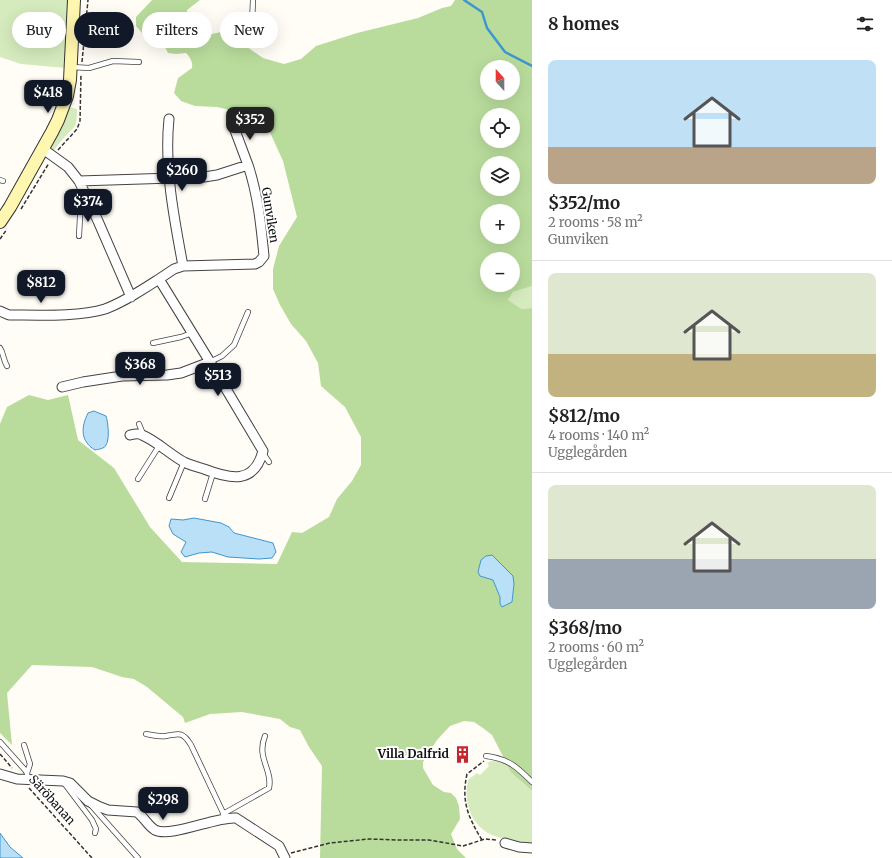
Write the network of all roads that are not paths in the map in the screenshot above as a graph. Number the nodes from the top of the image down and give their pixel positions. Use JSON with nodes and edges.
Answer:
{"nodes":[{"id":1,"x":74,"y":0,"type":"edge"},
{"id":2,"x":254,"y":0,"type":"edge"},
{"id":3,"x":253,"y":12,"type":"edge"},
{"id":4,"x":139,"y":62,"type":"dead end"},
{"id":5,"x":70,"y":67,"type":"junction"},
{"id":6,"x":169,"y":119,"type":"dead end"},
{"id":7,"x":233,"y":125,"type":"dead end"},
{"id":8,"x":43,"y":150,"type":"junction"},
{"id":9,"x":248,"y":165,"type":"junction"},
{"id":10,"x":170,"y":178,"type":"junction"},
{"id":11,"x":79,"y":181,"type":"junction"},
{"id":12,"x":86,"y":196,"type":"junction"},
{"id":13,"x":0,"y":222,"type":"edge"},
{"id":14,"x":79,"y":236,"type":"dead end"},
{"id":15,"x":182,"y":266,"type":"junction"},
{"id":16,"x":159,"y":279,"type":"junction"},
{"id":17,"x":131,"y":297,"type":"junction"},
{"id":18,"x":0,"y":311,"type":"edge"},
{"id":19,"x":248,"y":312,"type":"dead end"},
{"id":20,"x":192,"y":333,"type":"junction"},
{"id":21,"x":153,"y":342,"type":"dead end"},
{"id":22,"x":0,"y":348,"type":"edge"},
{"id":23,"x":210,"y":362,"type":"junction"},
{"id":24,"x":7,"y":366,"type":"dead end"},
{"id":25,"x":62,"y":387,"type":"dead end"},
{"id":26,"x":139,"y":424,"type":"dead end"},
{"id":27,"x":130,"y":435,"type":"dead end"},
{"id":28,"x":144,"y":436,"type":"junction"},
{"id":29,"x":159,"y":446,"type":"junction"},
{"id":30,"x":184,"y":462,"type":"junction"},
{"id":31,"x":213,"y":473,"type":"junction"},
{"id":32,"x":138,"y":479,"type":"dead end"},
{"id":33,"x":169,"y":498,"type":"dead end"},
{"id":34,"x":205,"y":499,"type":"dead end"},
{"id":35,"x":146,"y":734,"type":"dead end"},
{"id":36,"x":265,"y":736,"type":"dead end"},
{"id":37,"x":0,"y":742,"type":"edge"},
{"id":38,"x":24,"y":745,"type":"dead end"},
{"id":39,"x":486,"y":756,"type":"dead end"},
{"id":40,"x":0,"y":774,"type":"edge"},
{"id":41,"x":26,"y":778,"type":"junction"},
{"id":42,"x":62,"y":781,"type":"junction"},
{"id":43,"x":532,"y":782,"type":"edge"},
{"id":44,"x":88,"y":801,"type":"junction"},
{"id":45,"x":225,"y":816,"type":"junction"},
{"id":46,"x":95,"y":832,"type":"dead end"},
{"id":47,"x":505,"y":843,"type":"road end"},
{"id":48,"x":532,"y":848,"type":"edge"},
{"id":49,"x":284,"y":856,"type":"edge"},
{"id":50,"x":138,"y":858,"type":"edge"}],
"edges":[{"from":1,"to":5,"type":"street"},
{"from":2,"to":3,"type":"lane"},
{"from":4,"to":5,"type":"lane"},
{"from":5,"to":8,"type":"street"},
{"from":6,"to":10,"type":"street"},
{"from":7,"to":9,"type":"street","name":"Gunviken"},
{"from":8,"to":11,"type":"street"},
{"from":8,"to":13,"type":"street"},
{"from":9,"to":10,"type":"street"},
{"from":9,"to":15,"type":"street","name":"Gunviken"},
{"from":10,"to":11,"type":"street"},
{"from":10,"to":15,"type":"street"},
{"from":11,"to":12,"type":"street"},
{"from":12,"to":14,"type":"lane"},
{"from":12,"to":17,"type":"street"},
{"from":15,"to":16,"type":"street","name":"Gunviken"},
{"from":16,"to":17,"type":"street","name":"Gunviken"},
{"from":16,"to":20,"type":"street"},
{"from":17,"to":18,"type":"street","name":"Gunviken"},
{"from":19,"to":23,"type":"lane"},
{"from":20,"to":21,"type":"lane"},
{"from":20,"to":23,"type":"street"},
{"from":22,"to":24,"type":"lane"},
{"from":23,"to":25,"type":"street"},
{"from":23,"to":31,"type":"street"},
{"from":26,"to":28,"type":"lane"},
{"from":27,"to":28,"type":"street"},
{"from":28,"to":29,"type":"street"},
{"from":29,"to":30,"type":"street"},
{"from":29,"to":32,"type":"lane"},
{"from":30,"to":31,"type":"street"},
{"from":30,"to":33,"type":"lane"},
{"from":31,"to":34,"type":"lane"},
{"from":35,"to":45,"type":"lane"},
{"from":36,"to":45,"type":"lane"},
{"from":37,"to":41,"type":"lane"},
{"from":38,"to":41,"type":"lane"},
{"from":39,"to":43,"type":"lane"},
{"from":40,"to":41,"type":"street"},
{"from":41,"to":42,"type":"street"},
{"from":42,"to":44,"type":"street"},
{"from":42,"to":46,"type":"lane"},
{"from":44,"to":45,"type":"street"},
{"from":44,"to":50,"type":"lane"},
{"from":45,"to":49,"type":"street"},
{"from":47,"to":48,"type":"street"}]}
